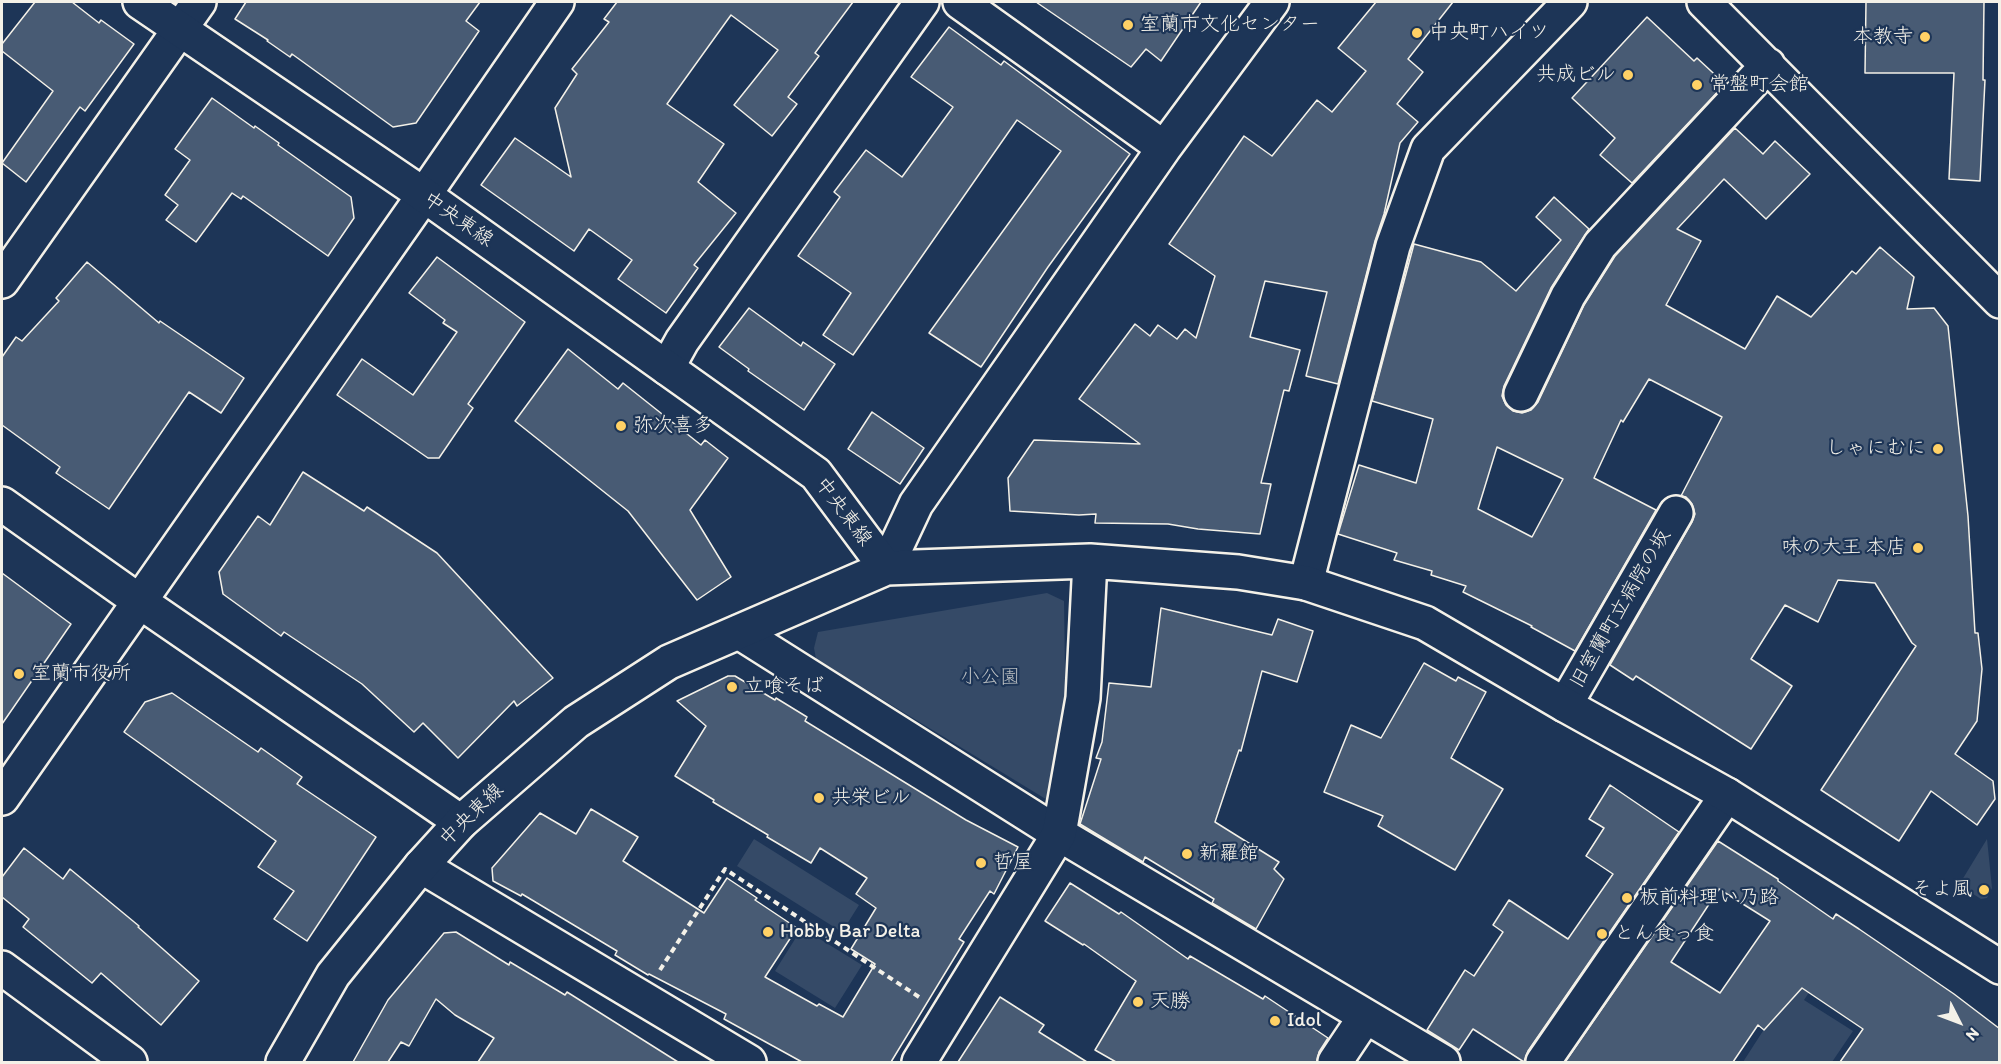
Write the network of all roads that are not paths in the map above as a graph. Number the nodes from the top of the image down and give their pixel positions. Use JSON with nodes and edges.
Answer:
{"nodes":[{"id":1,"x":140,"y":2,"type":"edge"},
{"id":2,"x":199,"y":2,"type":"edge"},
{"id":3,"x":557,"y":2,"type":"edge"},
{"id":4,"x":922,"y":2,"type":"edge"},
{"id":5,"x":960,"y":2,"type":"edge"},
{"id":6,"x":1272,"y":2,"type":"edge"},
{"id":7,"x":1570,"y":2,"type":"edge"},
{"id":8,"x":1704,"y":2,"type":"edge"},
{"id":9,"x":180,"y":29,"type":"junction"},
{"id":10,"x":1768,"y":65,"type":"junction"},
{"id":11,"x":1164,"y":148,"type":"junction"},
{"id":12,"x":424,"y":195,"type":"junction"},
{"id":13,"x":2,"y":281,"type":"edge"},
{"id":14,"x":2000,"y":301,"type":"edge"},
{"id":15,"x":667,"y":368,"type":"junction"},
{"id":16,"x":1521,"y":394,"type":"dead end"},
{"id":17,"x":2,"y":504,"type":"edge"},
{"id":18,"x":1676,"y":513,"type":"dead end"},
{"id":19,"x":1090,"y":561,"type":"junction"},
{"id":20,"x":886,"y":568,"type":"junction"},
{"id":21,"x":1306,"y":583,"type":"junction"},
{"id":22,"x":139,"y":601,"type":"junction"},
{"id":23,"x":740,"y":632,"type":"junction"},
{"id":24,"x":1565,"y":705,"type":"junction"},
{"id":25,"x":1727,"y":795,"type":"junction"},
{"id":26,"x":2,"y":798,"type":"edge"},
{"id":27,"x":461,"y":822,"type":"junction"},
{"id":28,"x":1059,"y":834,"type":"junction"},
{"id":29,"x":421,"y":866,"type":"junction"},
{"id":30,"x":2000,"y":967,"type":"edge"},
{"id":31,"x":2,"y":968,"type":"edge"},
{"id":32,"x":1365,"y":1017,"type":"junction"},
{"id":33,"x":130,"y":1062,"type":"edge"},
{"id":34,"x":283,"y":1062,"type":"edge"},
{"id":35,"x":749,"y":1062,"type":"edge"},
{"id":36,"x":920,"y":1062,"type":"edge"},
{"id":37,"x":1335,"y":1062,"type":"edge"},
{"id":38,"x":1443,"y":1062,"type":"edge"},
{"id":39,"x":1543,"y":1062,"type":"edge"}],
"edges":[{"from":1,"to":9,"type":"street","name":"中央東線"},
{"from":2,"to":9,"type":"street"},
{"from":3,"to":12,"type":"street"},
{"from":4,"to":15,"type":"street"},
{"from":5,"to":11,"type":"street"},
{"from":6,"to":11,"type":"street"},
{"from":7,"to":21,"type":"street"},
{"from":8,"to":10,"type":"street"},
{"from":9,"to":12,"type":"street","name":"中央東線"},
{"from":9,"to":13,"type":"street"},
{"from":10,"to":14,"type":"street"},
{"from":10,"to":16,"type":"street"},
{"from":11,"to":20,"type":"street"},
{"from":12,"to":15,"type":"street","name":"中央東線"},
{"from":12,"to":22,"type":"street"},
{"from":15,"to":20,"type":"street","name":"中央東線"},
{"from":17,"to":22,"type":"street"},
{"from":18,"to":24,"type":"street","name":"旧室蘭町立病院の坂"},
{"from":19,"to":20,"type":"street"},
{"from":19,"to":21,"type":"street"},
{"from":19,"to":28,"type":"street"},
{"from":20,"to":23,"type":"street","name":"中央東線"},
{"from":21,"to":24,"type":"street"},
{"from":22,"to":26,"type":"street"},
{"from":22,"to":27,"type":"street"},
{"from":23,"to":27,"type":"street","name":"中央東線"},
{"from":23,"to":28,"type":"street"},
{"from":24,"to":25,"type":"street"},
{"from":25,"to":30,"type":"street"},
{"from":25,"to":39,"type":"street"},
{"from":27,"to":29,"type":"street","name":"中央東線"},
{"from":28,"to":32,"type":"street"},
{"from":28,"to":36,"type":"street"},
{"from":29,"to":34,"type":"street","name":"中央東線"},
{"from":29,"to":35,"type":"street"},
{"from":31,"to":33,"type":"street"},
{"from":32,"to":37,"type":"street"},
{"from":32,"to":38,"type":"street"}]}
